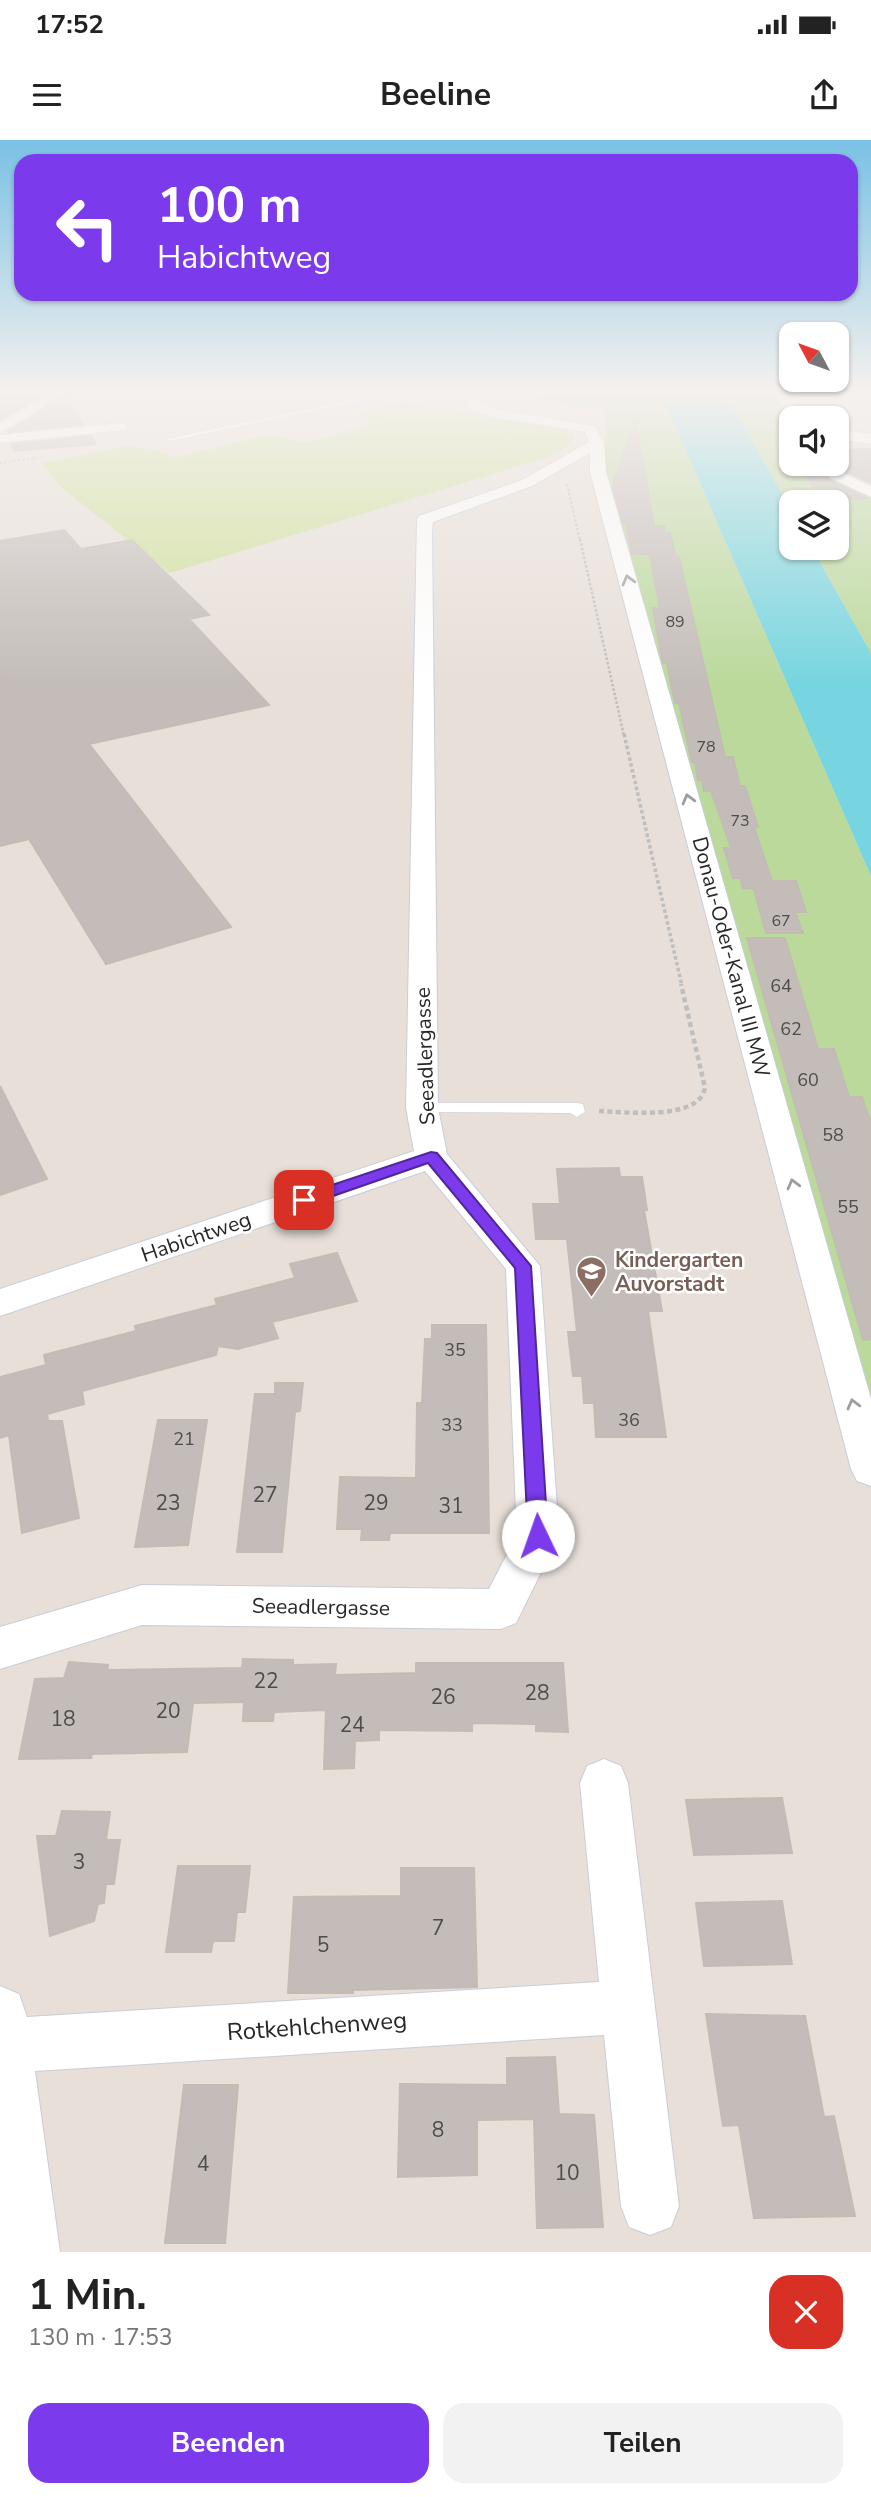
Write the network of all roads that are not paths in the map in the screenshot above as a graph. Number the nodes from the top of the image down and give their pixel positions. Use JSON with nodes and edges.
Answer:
{"nodes":[{"id":1,"x":514,"y":488,"type":"edge"},
{"id":2,"x":602,"y":488,"type":"edge"},
{"id":3,"x":422,"y":1108,"type":"junction"},
{"id":4,"x":577,"y":1112,"type":"road end"},
{"id":5,"x":431,"y":1157,"type":"junction"},
{"id":6,"x":0,"y":1303,"type":"edge"},
{"id":7,"x":871,"y":1469,"type":"edge"},
{"id":8,"x":0,"y":1648,"type":"edge"},
{"id":9,"x":604,"y":1783,"type":"dead end"},
{"id":10,"x":629,"y":2007,"type":"junction"},
{"id":11,"x":3,"y":2029,"type":"edge"},
{"id":12,"x":650,"y":2206,"type":"dead end"},
{"id":13,"x":30,"y":2252,"type":"edge"}],
"edges":[{"from":1,"to":3,"type":"street","name":"Seeadlergasse"},
{"from":7,"to":2,"type":"street","name":"Donau-Oder-Kanal III MW","one_way":true},
{"from":3,"to":4,"type":"lane"},
{"from":3,"to":5,"type":"street","name":"Seeadlergasse"},
{"from":5,"to":6,"type":"street","name":"Habichtweg"},
{"from":5,"to":8,"type":"street","name":"Seeadlergasse"},
{"from":9,"to":10,"type":"street"},
{"from":10,"to":11,"type":"street","name":"Rotkehlchenweg"},
{"from":10,"to":12,"type":"street"},
{"from":11,"to":13,"type":"street"}]}
